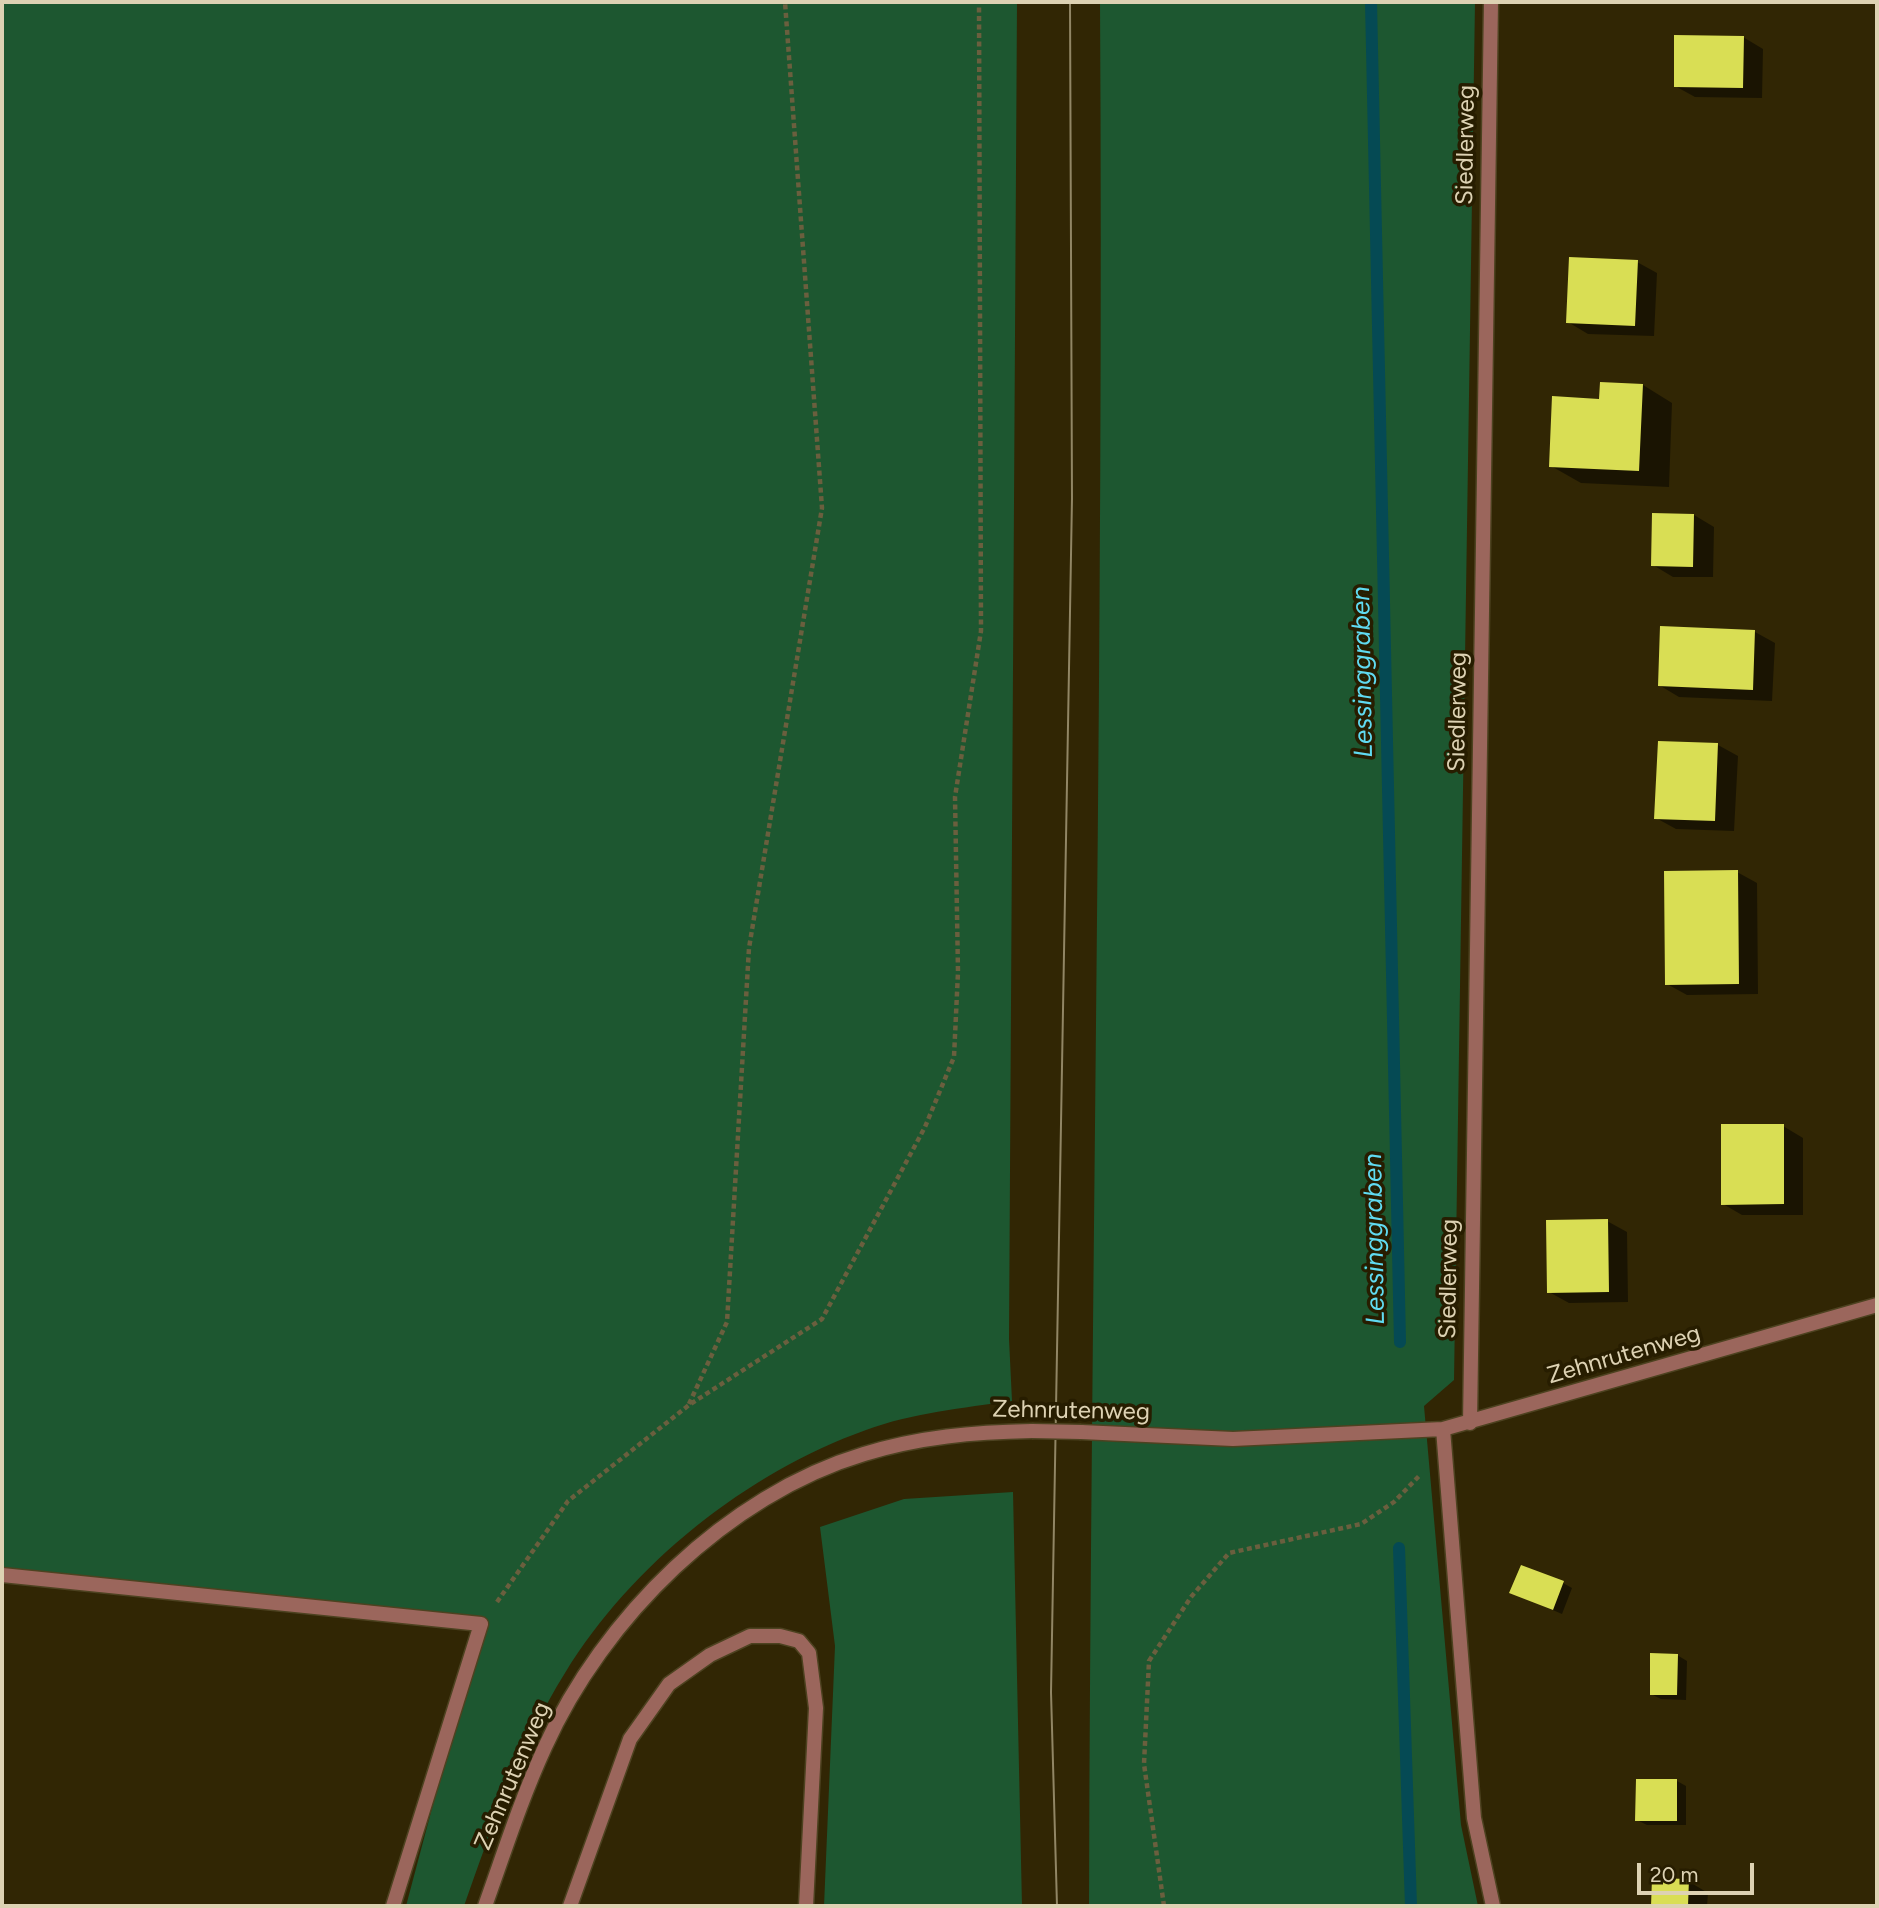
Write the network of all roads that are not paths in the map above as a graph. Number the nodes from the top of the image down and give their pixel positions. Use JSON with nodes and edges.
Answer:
{"nodes":[{"id":1,"x":1491,"y":2,"type":"edge"},
{"id":2,"x":1877,"y":1305,"type":"edge"},
{"id":3,"x":1469,"y":1423,"type":"junction"},
{"id":4,"x":1443,"y":1429,"type":"junction"},
{"id":5,"x":2,"y":1575,"type":"edge"},
{"id":6,"x":393,"y":1906,"type":"edge"},
{"id":7,"x":485,"y":1906,"type":"edge"},
{"id":8,"x":570,"y":1906,"type":"edge"},
{"id":9,"x":806,"y":1906,"type":"edge"},
{"id":10,"x":1493,"y":1906,"type":"edge"}],
"edges":[{"from":1,"to":3,"type":"street","name":"Siedlerweg"},
{"from":2,"to":3,"type":"street","name":"Zehnrutenweg"},
{"from":3,"to":4,"type":"street","name":"Zehnrutenweg"},
{"from":4,"to":7,"type":"street","name":"Zehnrutenweg","bridge":true},
{"from":4,"to":10,"type":"street"},
{"from":5,"to":6,"type":"street"},
{"from":8,"to":9,"type":"street"}]}
